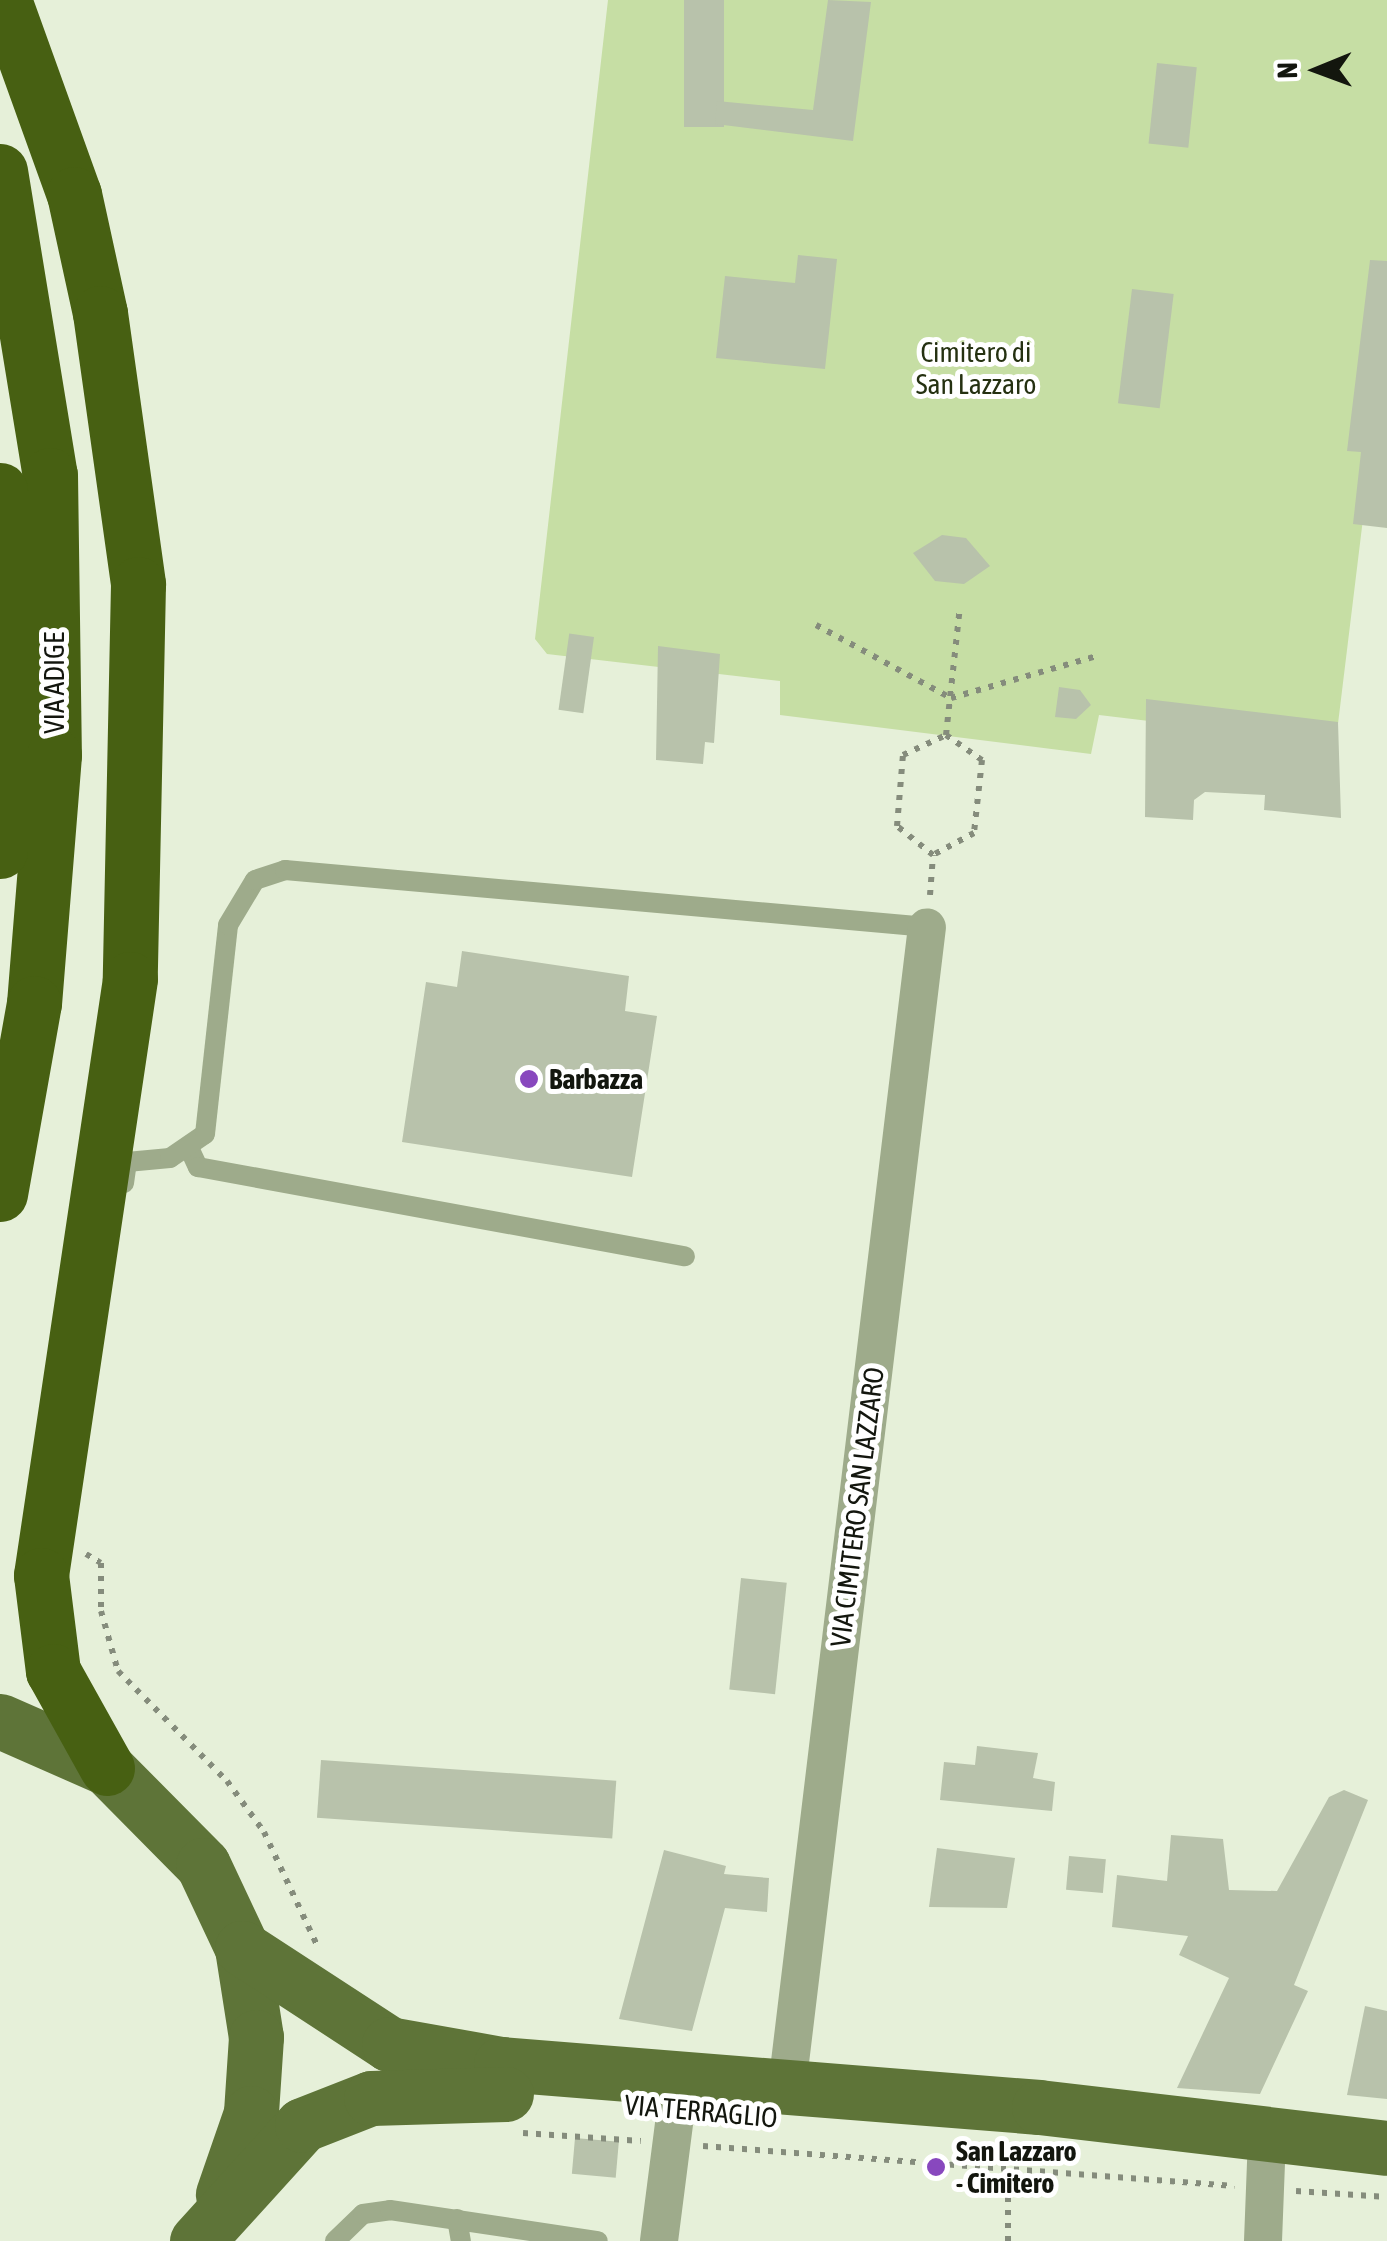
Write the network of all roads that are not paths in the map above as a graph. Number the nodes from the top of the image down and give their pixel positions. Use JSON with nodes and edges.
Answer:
{"nodes":[{"id":1,"x":4,"y":0,"type":"edge"},
{"id":2,"x":0,"y":172,"type":"edge"},
{"id":3,"x":0,"y":490,"type":"edge"},
{"id":4,"x":0,"y":851,"type":"edge"},
{"id":5,"x":927,"y":926,"type":"joint"},
{"id":6,"x":190,"y":1150,"type":"junction"},
{"id":7,"x":0,"y":1194,"type":"edge"},
{"id":8,"x":685,"y":1256,"type":"dead end"},
{"id":9,"x":84,"y":1316,"type":"junction"},
{"id":10,"x":0,"y":1721,"type":"edge"},
{"id":11,"x":106,"y":1768,"type":"junction"},
{"id":12,"x":242,"y":1948,"type":"junction"},
{"id":13,"x":787,"y":2087,"type":"junction"},
{"id":14,"x":675,"y":2126,"type":"junction"},
{"id":15,"x":1387,"y":2148,"type":"edge"},
{"id":16,"x":1254,"y":2154,"type":"junction"},
{"id":17,"x":457,"y":2219,"type":"junction"},
{"id":18,"x":206,"y":2228,"type":"edge"},
{"id":19,"x":564,"y":2237,"type":"edge"},
{"id":20,"x":336,"y":2241,"type":"edge"},
{"id":21,"x":460,"y":2241,"type":"edge"},
{"id":22,"x":598,"y":2241,"type":"edge"},
{"id":23,"x":659,"y":2241,"type":"edge"},
{"id":24,"x":1263,"y":2241,"type":"edge"}],
"edges":[{"from":1,"to":9,"type":"highway"},
{"from":2,"to":7,"type":"highway","name":"VIA ADIGE"},
{"from":3,"to":4,"type":"highway","name":"VIA ADIGE"},
{"from":5,"to":6,"type":"lane"},
{"from":5,"to":13,"type":"street","name":"VIA CIMITERO SAN LAZZARO"},
{"from":6,"to":8,"type":"lane"},
{"from":6,"to":9,"type":"lane"},
{"from":9,"to":11,"type":"highway"},
{"from":10,"to":11,"type":"main road","name":"VIA TERRAGLIO"},
{"from":11,"to":12,"type":"main road","name":"VIA TERRAGLIO"},
{"from":12,"to":13,"type":"main road","name":"VIA TERRAGLIO"},
{"from":12,"to":18,"type":"main road","name":"VIA TERRAGLIO"},
{"from":13,"to":16,"type":"main road","name":"VIA TERRAGLIO"},
{"from":14,"to":16,"type":"main road","name":"VIA TERRAGLIO"},
{"from":14,"to":18,"type":"main road","name":"VIA TERRAGLIO"},
{"from":14,"to":23,"type":"street"},
{"from":15,"to":16,"type":"main road","name":"VIA TERRAGLIO"},
{"from":16,"to":24,"type":"street"},
{"from":17,"to":19,"type":"lane"},
{"from":17,"to":20,"type":"lane"},
{"from":17,"to":21,"type":"lane"},
{"from":19,"to":22,"type":"lane"}]}
